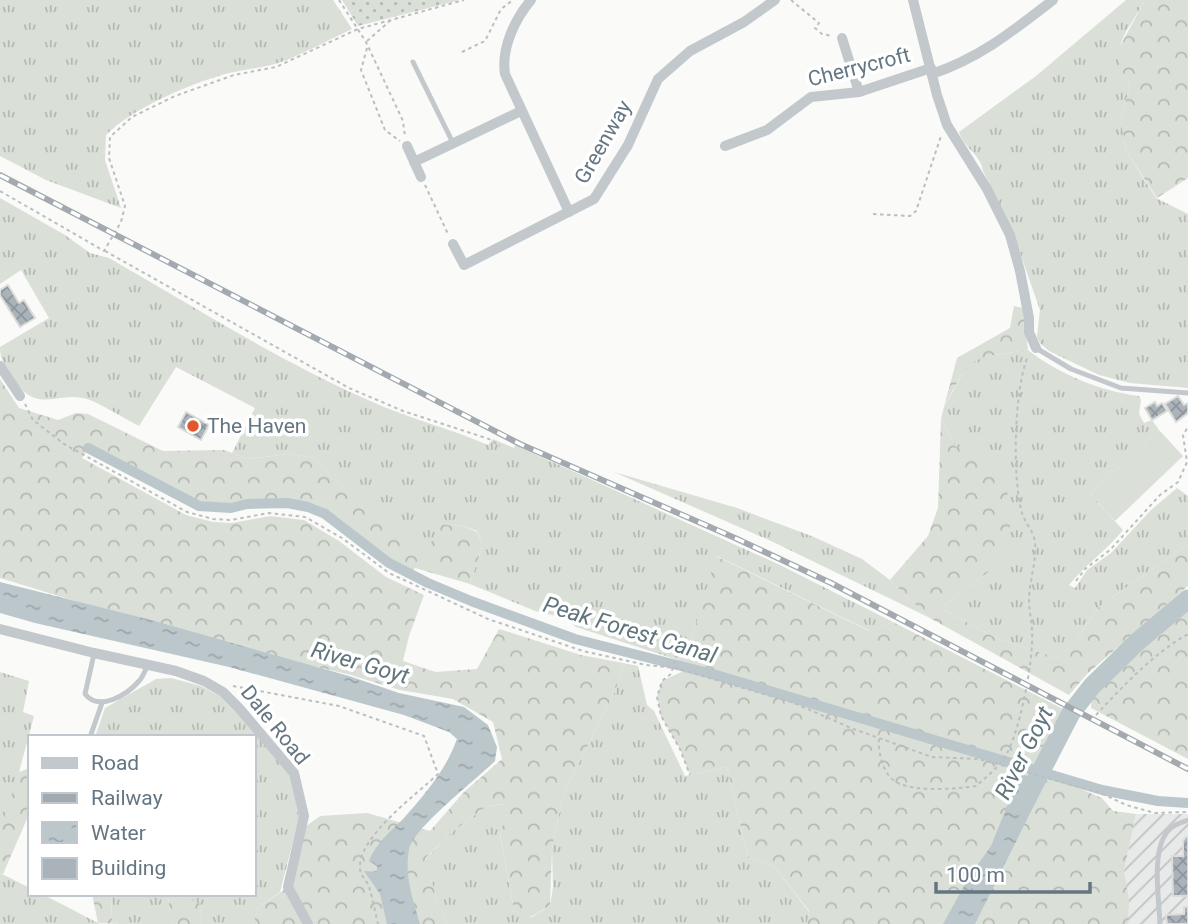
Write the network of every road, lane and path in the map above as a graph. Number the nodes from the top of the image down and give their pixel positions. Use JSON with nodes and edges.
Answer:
{"nodes":[{"id":1,"x":339,"y":0,"type":"edge"},
{"id":2,"x":464,"y":0,"type":"edge"},
{"id":3,"x":513,"y":0,"type":"edge"},
{"id":4,"x":531,"y":0,"type":"edge"},
{"id":5,"x":775,"y":0,"type":"edge"},
{"id":6,"x":791,"y":0,"type":"edge"},
{"id":7,"x":913,"y":0,"type":"edge"},
{"id":8,"x":1053,"y":0,"type":"edge"},
{"id":9,"x":391,"y":19,"type":"junction"},
{"id":10,"x":358,"y":29,"type":"junction"},
{"id":11,"x":842,"y":38,"type":"joint"},
{"id":12,"x":367,"y":44,"type":"junction"},
{"id":13,"x":462,"y":52,"type":"dead end"},
{"id":14,"x":413,"y":62,"type":"dead end"},
{"id":15,"x":931,"y":71,"type":"junction"},
{"id":16,"x":859,"y":92,"type":"junction"},
{"id":17,"x":521,"y":111,"type":"junction"},
{"id":18,"x":948,"y":127,"type":"junction"},
{"id":19,"x":453,"y":143,"type":"junction"},
{"id":20,"x":407,"y":146,"type":"junction"},
{"id":21,"x":725,"y":146,"type":"dead end"},
{"id":22,"x":414,"y":162,"type":"junction"},
{"id":23,"x":421,"y":177,"type":"joint"},
{"id":24,"x":0,"y":191,"type":"edge"},
{"id":25,"x":569,"y":212,"type":"junction"},
{"id":26,"x":873,"y":214,"type":"dead end"},
{"id":27,"x":453,"y":244,"type":"joint"},
{"id":28,"x":105,"y":249,"type":"junction"},
{"id":29,"x":1036,"y":348,"type":"junction"},
{"id":30,"x":0,"y":366,"type":"edge"},
{"id":31,"x":1188,"y":393,"type":"edge"},
{"id":32,"x":20,"y":396,"type":"joint"},
{"id":33,"x":1188,"y":427,"type":"edge"},
{"id":34,"x":500,"y":446,"type":"dead end"},
{"id":35,"x":1076,"y":581,"type":"dead end"},
{"id":36,"x":0,"y":629,"type":"edge"},
{"id":37,"x":1188,"y":634,"type":"edge"},
{"id":38,"x":94,"y":653,"type":"junction"},
{"id":39,"x":677,"y":654,"type":"dead end"},
{"id":40,"x":147,"y":666,"type":"junction"},
{"id":41,"x":231,"y":686,"type":"dead end"},
{"id":42,"x":102,"y":703,"type":"junction"},
{"id":43,"x":1096,"y":715,"type":"dead end"},
{"id":44,"x":91,"y":735,"type":"edge"},
{"id":45,"x":879,"y":737,"type":"junction"},
{"id":46,"x":690,"y":775,"type":"dead end"},
{"id":47,"x":1188,"y":812,"type":"edge"},
{"id":48,"x":1188,"y":820,"type":"edge"},
{"id":49,"x":308,"y":924,"type":"edge"},
{"id":50,"x":378,"y":924,"type":"edge"},
{"id":51,"x":1160,"y":924,"type":"edge"}],
"edges":[{"from":1,"to":10,"type":"path"},
{"from":2,"to":9,"type":"path"},
{"from":3,"to":13,"type":"path"},
{"from":4,"to":17,"type":"street"},
{"from":5,"to":25,"type":"street","name":"Greenway"},
{"from":6,"to":11,"type":"path"},
{"from":7,"to":15,"type":"street"},
{"from":8,"to":15,"type":"street","name":"Cherrycroft"},
{"from":9,"to":10,"type":"path"},
{"from":9,"to":12,"type":"path"},
{"from":10,"to":12,"type":"path"},
{"from":10,"to":28,"type":"path"},
{"from":11,"to":16,"type":"street"},
{"from":12,"to":20,"type":"path"},
{"from":12,"to":20,"type":"path"},
{"from":14,"to":19,"type":"lane"},
{"from":15,"to":16,"type":"street","name":"Cherrycroft"},
{"from":15,"to":18,"type":"street"},
{"from":16,"to":21,"type":"street","name":"Cherrycroft"},
{"from":17,"to":19,"type":"street"},
{"from":17,"to":25,"type":"street"},
{"from":18,"to":26,"type":"path"},
{"from":18,"to":29,"type":"street"},
{"from":19,"to":22,"type":"street"},
{"from":20,"to":22,"type":"street"},
{"from":22,"to":23,"type":"street"},
{"from":23,"to":27,"type":"path"},
{"from":24,"to":28,"type":"path"},
{"from":25,"to":27,"type":"street","name":"Greenway"},
{"from":28,"to":34,"type":"path"},
{"from":29,"to":31,"type":"lane"},
{"from":29,"to":45,"type":"path"},
{"from":30,"to":32,"type":"street"},
{"from":32,"to":45,"type":"path"},
{"from":33,"to":35,"type":"path"},
{"from":36,"to":38,"type":"street","name":"Dale Road"},
{"from":37,"to":43,"type":"path"},
{"from":38,"to":40,"type":"street","name":"Dale Road"},
{"from":38,"to":42,"type":"lane"},
{"from":39,"to":46,"type":"path"},
{"from":40,"to":42,"type":"lane"},
{"from":40,"to":49,"type":"street","name":"Dale Road"},
{"from":41,"to":50,"type":"path"},
{"from":42,"to":44,"type":"lane"},
{"from":45,"to":47,"type":"path"},
{"from":48,"to":51,"type":"lane"}]}
